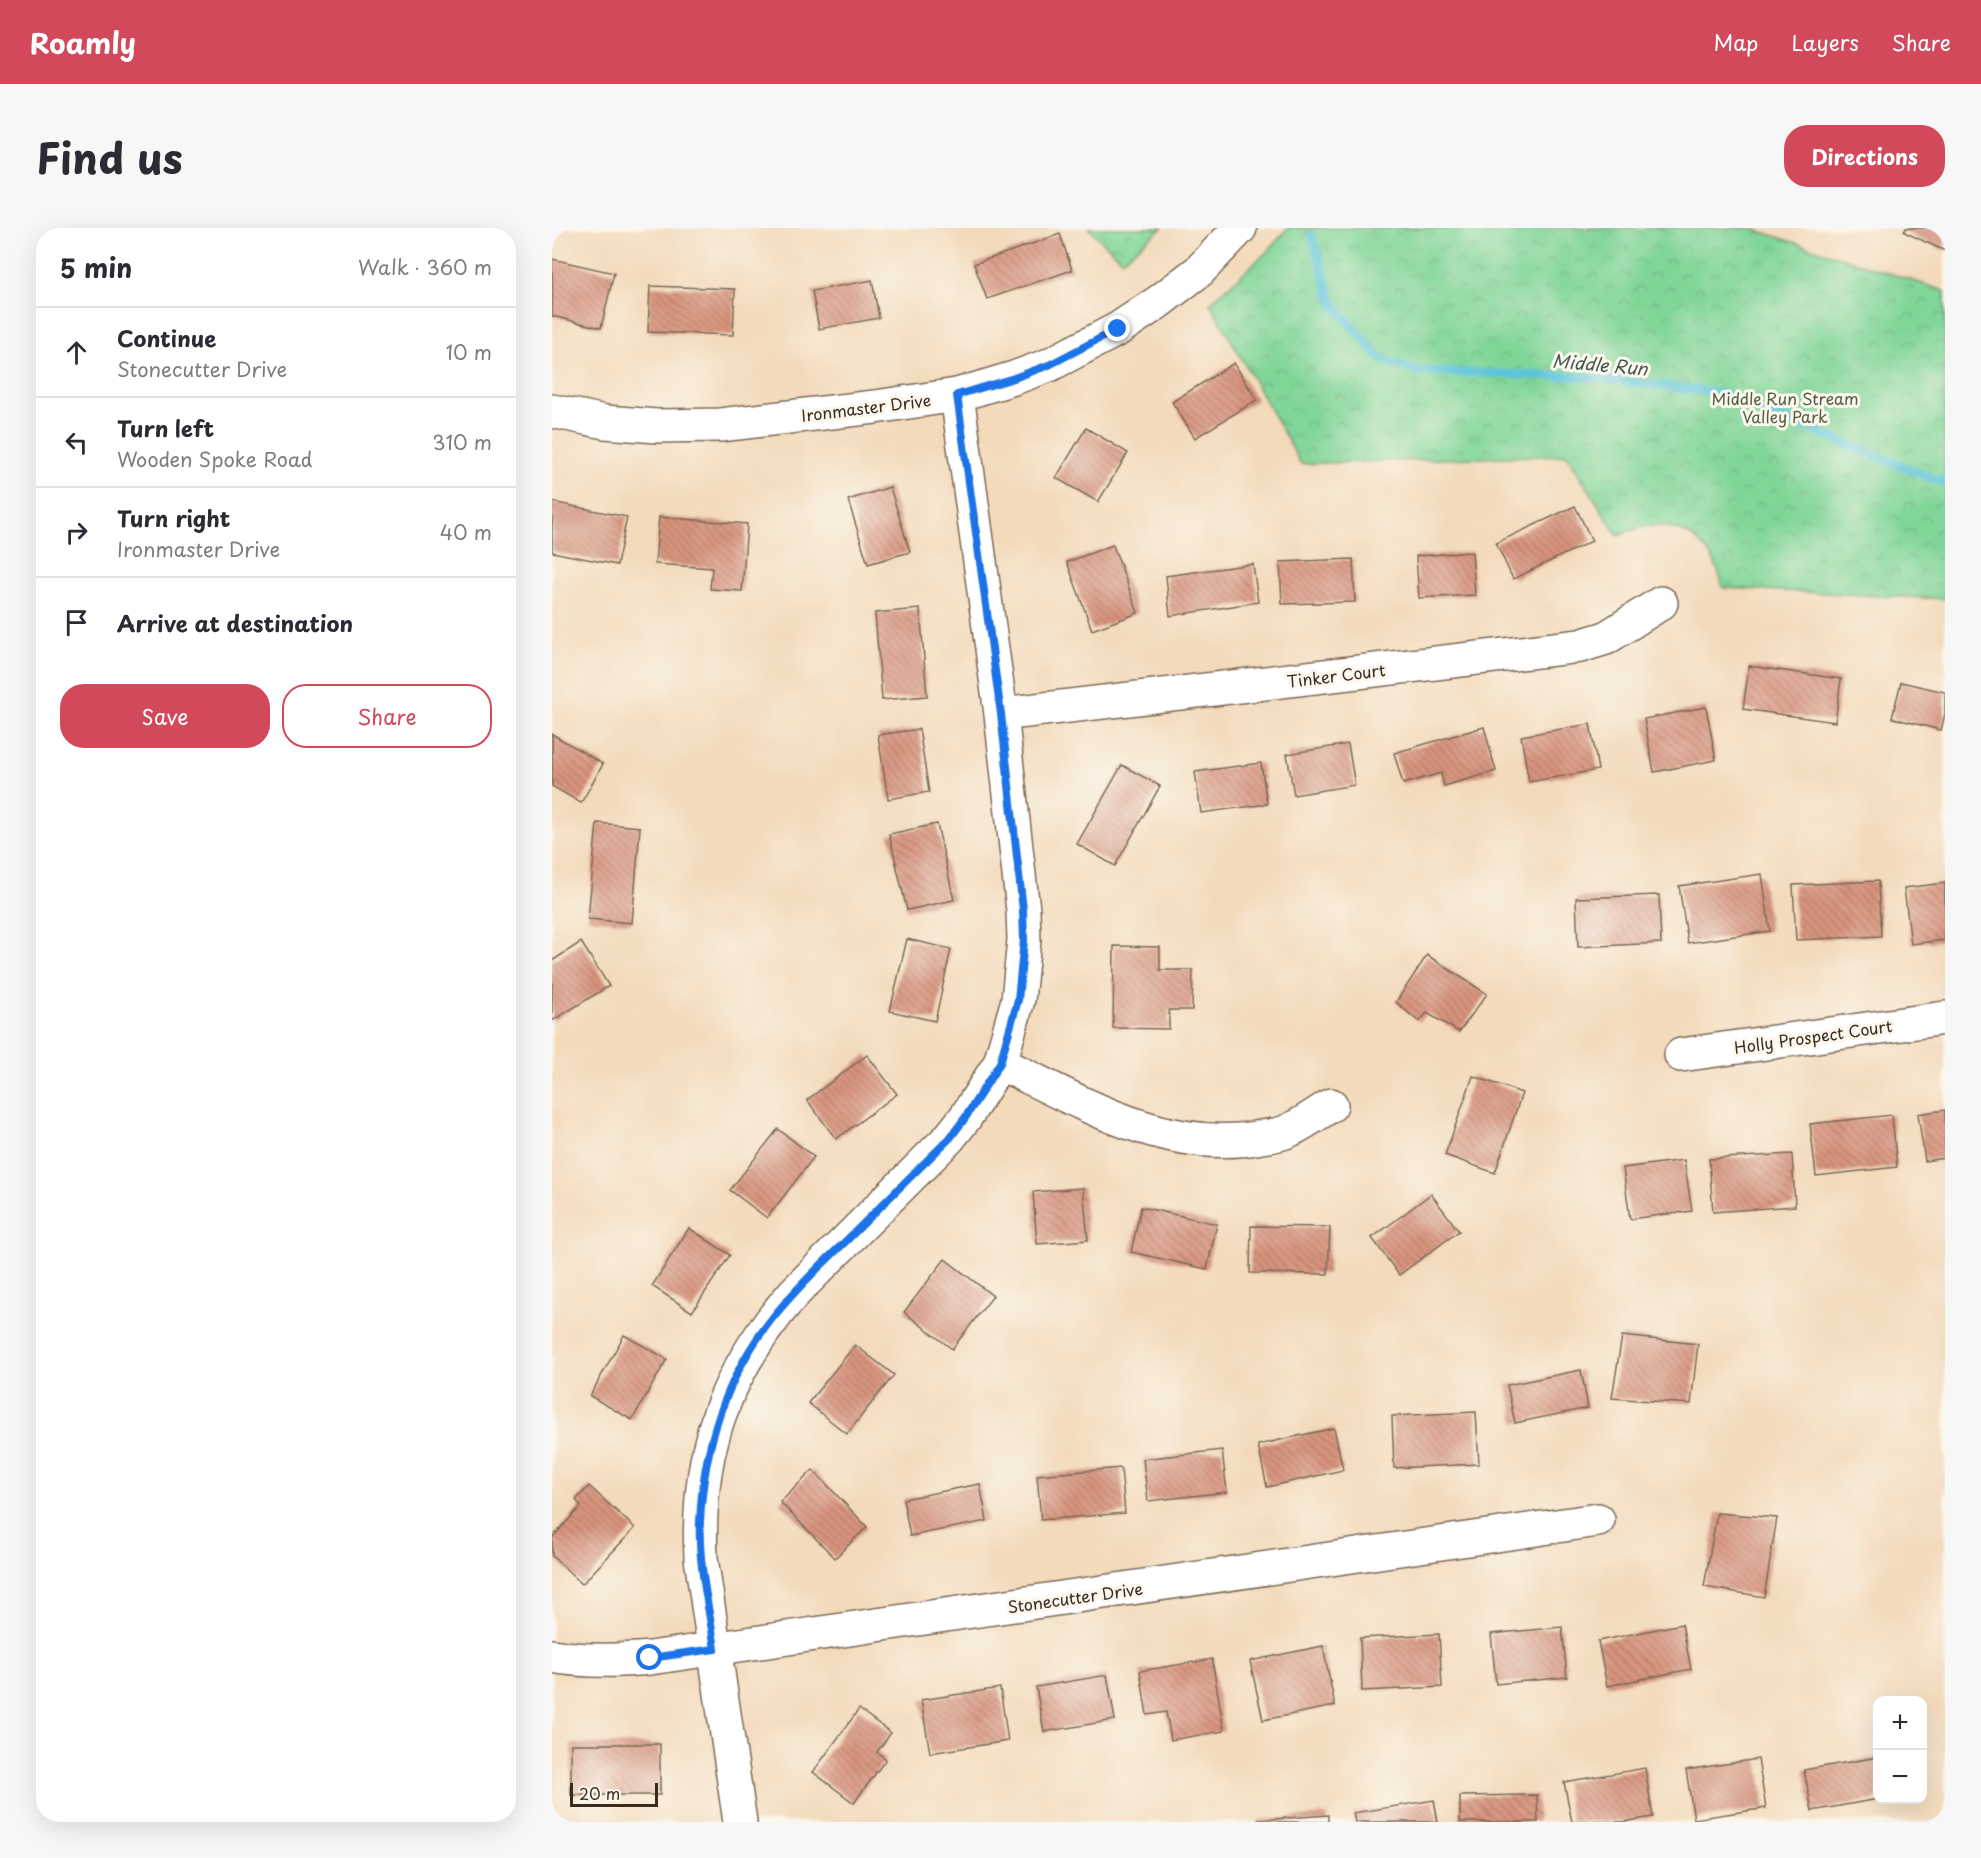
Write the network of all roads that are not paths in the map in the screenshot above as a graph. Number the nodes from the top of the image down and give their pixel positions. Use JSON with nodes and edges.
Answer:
{"nodes":[{"id":1,"x":1240,"y":228,"type":"edge"},
{"id":2,"x":957,"y":395,"type":"junction"},
{"id":3,"x":552,"y":411,"type":"edge"},
{"id":4,"x":1660,"y":603,"type":"dead end"},
{"id":5,"x":1001,"y":714,"type":"junction"},
{"id":6,"x":1945,"y":1018,"type":"edge"},
{"id":7,"x":1681,"y":1055,"type":"dead end"},
{"id":8,"x":1000,"y":1063,"type":"junction"},
{"id":9,"x":1331,"y":1105,"type":"dead end"},
{"id":10,"x":1598,"y":1520,"type":"dead end"},
{"id":11,"x":715,"y":1649,"type":"junction"},
{"id":12,"x":552,"y":1656,"type":"edge"},
{"id":13,"x":740,"y":1822,"type":"edge"}],
"edges":[{"from":1,"to":2,"type":"street","name":"Ironmaster Drive"},
{"from":2,"to":3,"type":"street","name":"Ironmaster Drive"},
{"from":2,"to":5,"type":"street"},
{"from":4,"to":5,"type":"street","name":"Tinker Court"},
{"from":5,"to":8,"type":"street"},
{"from":6,"to":7,"type":"street","name":"Holly Prospect Court"},
{"from":8,"to":9,"type":"street"},
{"from":8,"to":11,"type":"street"},
{"from":10,"to":11,"type":"street","name":"Stonecutter Drive"},
{"from":11,"to":12,"type":"street","name":"Stonecutter Drive"},
{"from":11,"to":13,"type":"street"}]}
